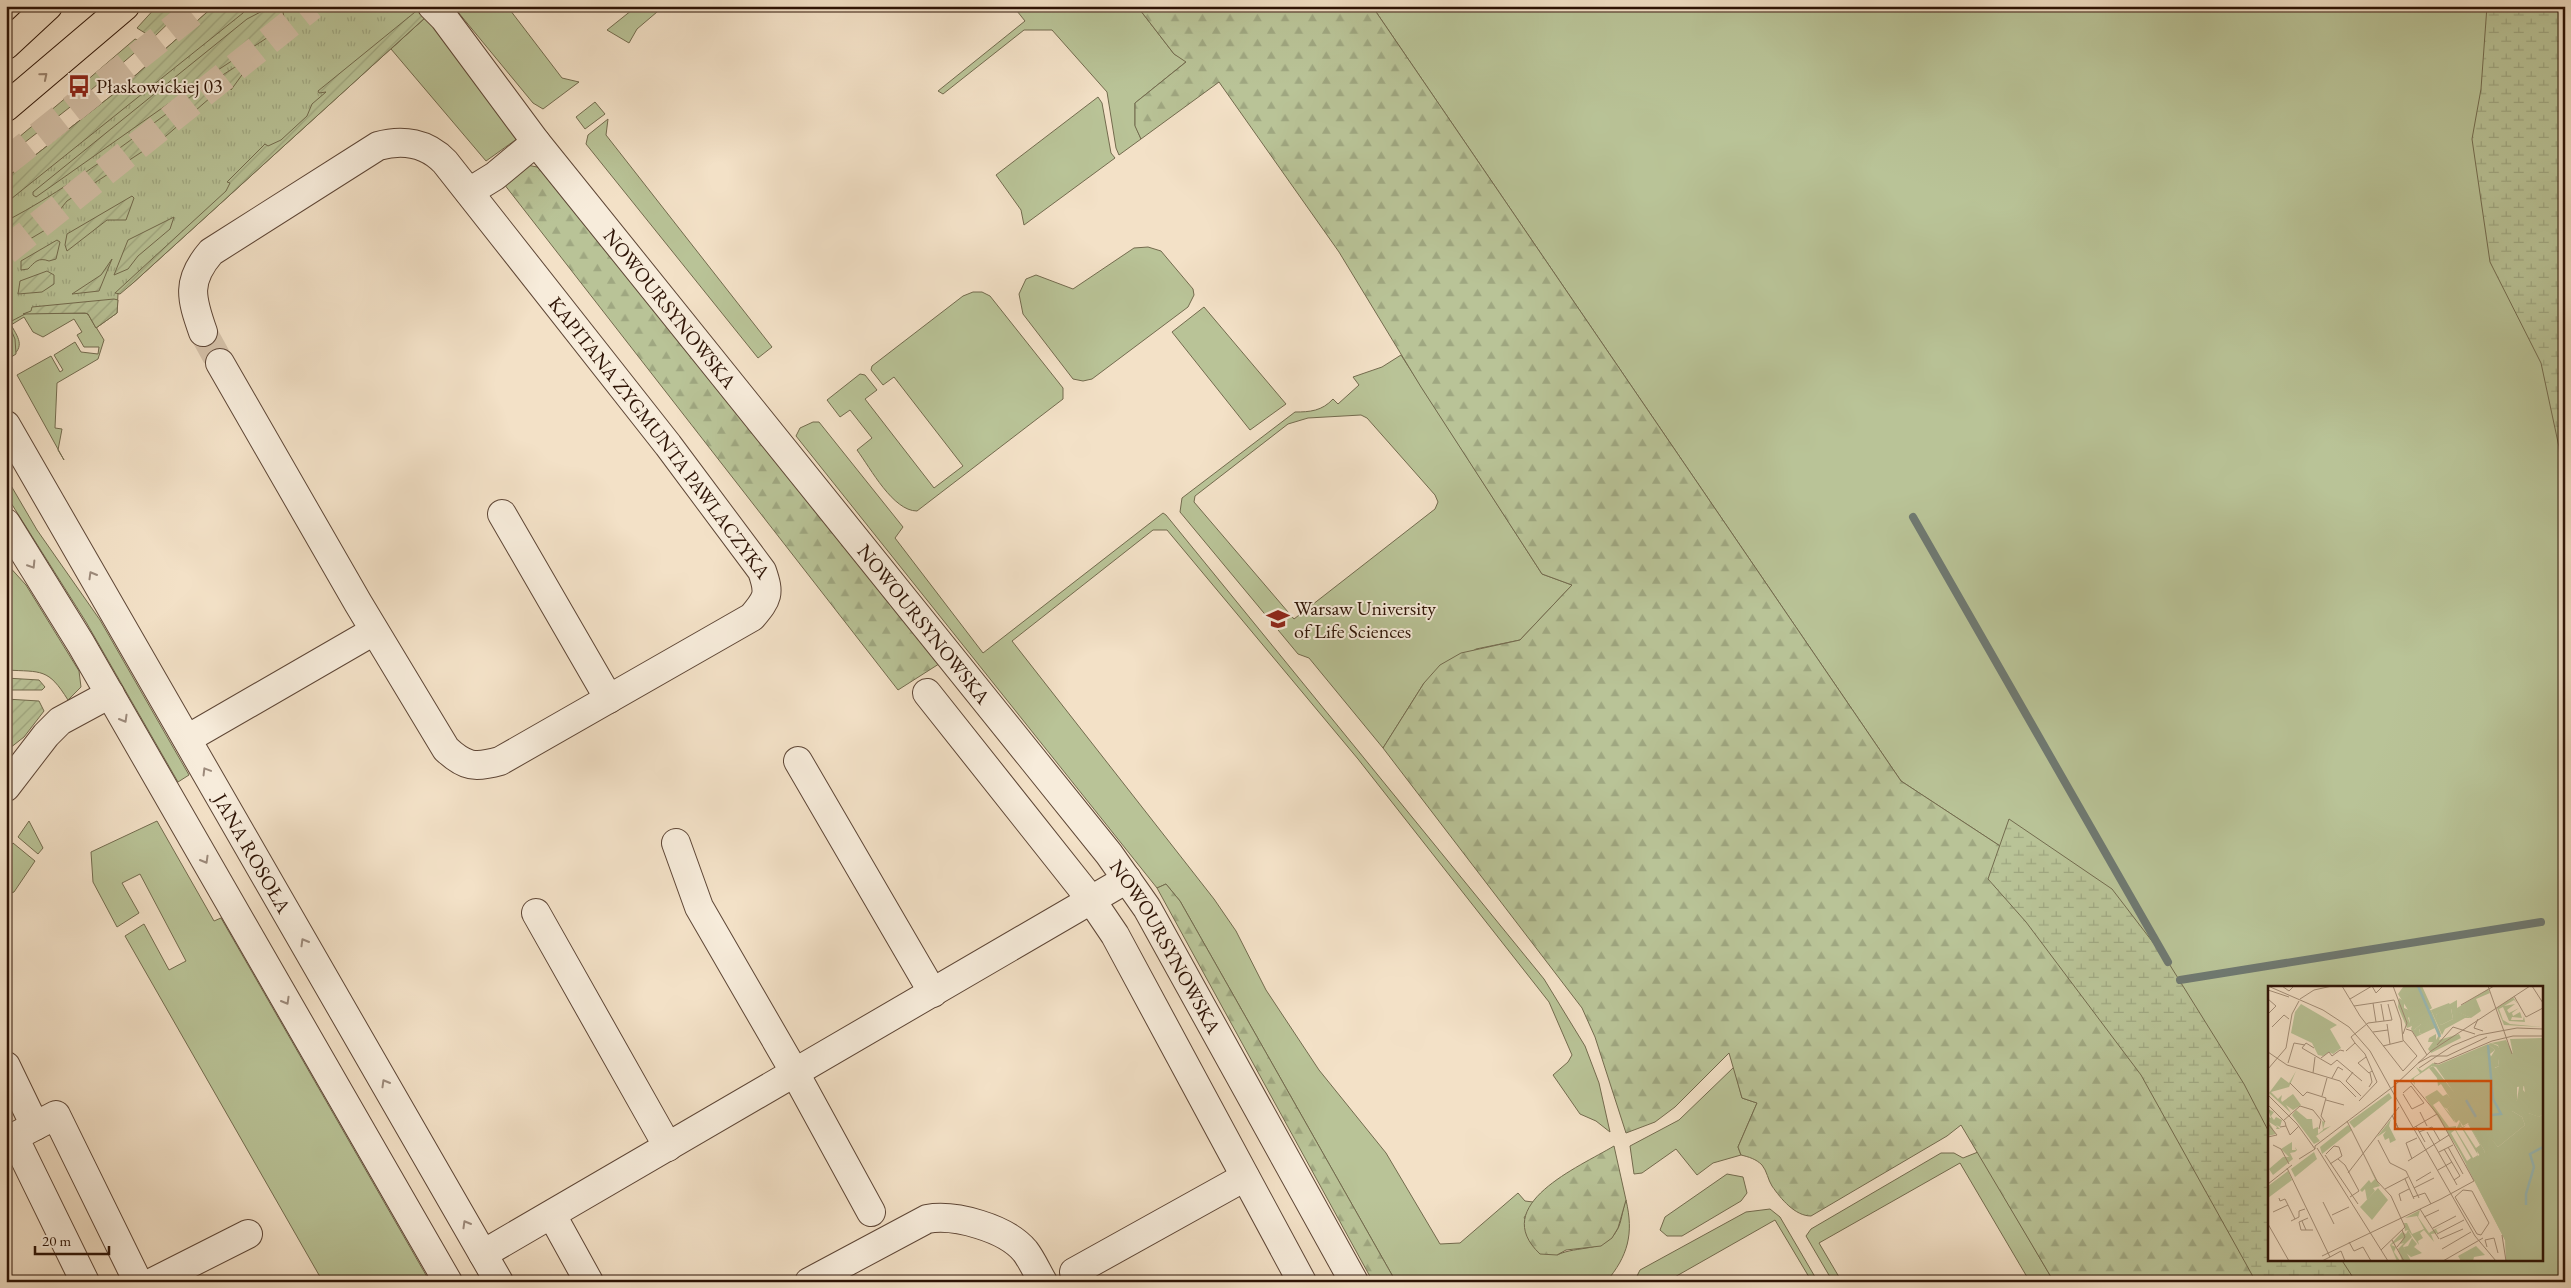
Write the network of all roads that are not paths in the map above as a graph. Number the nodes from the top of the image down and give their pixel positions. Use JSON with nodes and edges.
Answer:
{"nodes":[{"id":1,"x":48,"y":6,"type":"edge"},
{"id":2,"x":125,"y":6,"type":"edge"},
{"id":3,"x":432,"y":6,"type":"edge"},
{"id":4,"x":6,"y":45,"type":"edge"},
{"id":5,"x":6,"y":107,"type":"edge"},
{"id":6,"x":536,"y":142,"type":"junction"},
{"id":7,"x":469,"y":192,"type":"junction"},
{"id":8,"x":203,"y":332,"type":"tunnel mouth"},
{"id":9,"x":220,"y":363,"type":"tunnel mouth"},
{"id":10,"x":6,"y":425,"type":"edge"},
{"id":11,"x":502,"y":514,"type":"dead end"},
{"id":12,"x":6,"y":523,"type":"edge"},
{"id":13,"x":374,"y":631,"type":"junction"},
{"id":14,"x":927,"y":693,"type":"dead end"},
{"id":15,"x":110,"y":694,"type":"junction"},
{"id":16,"x":609,"y":699,"type":"junction"},
{"id":17,"x":187,"y":739,"type":"junction"},
{"id":18,"x":798,"y":761,"type":"dead end"},
{"id":19,"x":6,"y":787,"type":"edge"},
{"id":20,"x":676,"y":843,"type":"dead end"},
{"id":21,"x":1127,"y":879,"type":"junction"},
{"id":22,"x":1092,"y":901,"type":"junction"},
{"id":23,"x":536,"y":913,"type":"dead end"},
{"id":24,"x":933,"y":994,"type":"junction"},
{"id":25,"x":6,"y":1066,"type":"edge"},
{"id":26,"x":795,"y":1073,"type":"junction"},
{"id":27,"x":35,"y":1126,"type":"junction"},
{"id":28,"x":668,"y":1147,"type":"junction"},
{"id":29,"x":1245,"y":1177,"type":"junction"},
{"id":30,"x":871,"y":1212,"type":"dead end"},
{"id":31,"x":552,"y":1215,"type":"junction"},
{"id":32,"x":248,"y":1234,"type":"dead end"},
{"id":33,"x":483,"y":1254,"type":"junction"},
{"id":34,"x":1074,"y":1272,"type":"dead end"},
{"id":35,"x":85,"y":1282,"type":"edge"},
{"id":36,"x":138,"y":1282,"type":"edge"},
{"id":37,"x":153,"y":1282,"type":"edge"},
{"id":38,"x":448,"y":1282,"type":"edge"},
{"id":39,"x":499,"y":1282,"type":"edge"},
{"id":40,"x":589,"y":1282,"type":"edge"},
{"id":41,"x":809,"y":1282,"type":"edge"},
{"id":42,"x":1043,"y":1282,"type":"edge"},
{"id":43,"x":1302,"y":1282,"type":"edge"},
{"id":44,"x":1354,"y":1282,"type":"edge"}],
"edges":[{"from":1,"to":4,"type":"main road"},
{"from":5,"to":2,"type":"main road","one_way":true},
{"from":3,"to":6,"type":"street","name":"NOWOURSYNOWSKA"},
{"from":6,"to":7,"type":"street"},
{"from":6,"to":21,"type":"street","name":"NOWOURSYNOWSKA"},
{"from":7,"to":8,"type":"street","name":"KAPITANA ZYGMUNTA PAWLACZYKA"},
{"from":7,"to":16,"type":"street","name":"KAPITANA ZYGMUNTA PAWLACZYKA"},
{"from":9,"to":13,"type":"street","name":"KAPITANA ZYGMUNTA PAWLACZYKA"},
{"from":17,"to":10,"type":"street","name":"JANA ROSOŁA","one_way":true},
{"from":11,"to":16,"type":"street"},
{"from":12,"to":15,"type":"street","one_way":true},
{"from":13,"to":16,"type":"street","name":"KAPITANA ZYGMUNTA PAWLACZYKA"},
{"from":13,"to":17,"type":"street"},
{"from":14,"to":22,"type":"street"},
{"from":15,"to":19,"type":"street"},
{"from":15,"to":38,"type":"street","one_way":true},
{"from":33,"to":17,"type":"street","name":"JANA ROSOŁA","one_way":true},
{"from":18,"to":24,"type":"street"},
{"from":20,"to":26,"type":"street"},
{"from":21,"to":22,"type":"street"},
{"from":21,"to":44,"type":"street","name":"NOWOURSYNOWSKA"},
{"from":22,"to":24,"type":"street"},
{"from":22,"to":29,"type":"street"},
{"from":23,"to":28,"type":"street"},
{"from":24,"to":26,"type":"street"},
{"from":25,"to":27,"type":"street"},
{"from":26,"to":28,"type":"street"},
{"from":26,"to":30,"type":"street"},
{"from":27,"to":35,"type":"street"},
{"from":27,"to":36,"type":"street"},
{"from":28,"to":31,"type":"street"},
{"from":29,"to":34,"type":"street"},
{"from":29,"to":43,"type":"street"},
{"from":31,"to":33,"type":"street"},
{"from":31,"to":40,"type":"street"},
{"from":32,"to":37,"type":"street"},
{"from":33,"to":39,"type":"street","name":"JANA ROSOŁA"},
{"from":41,"to":42,"type":"street"}]}
